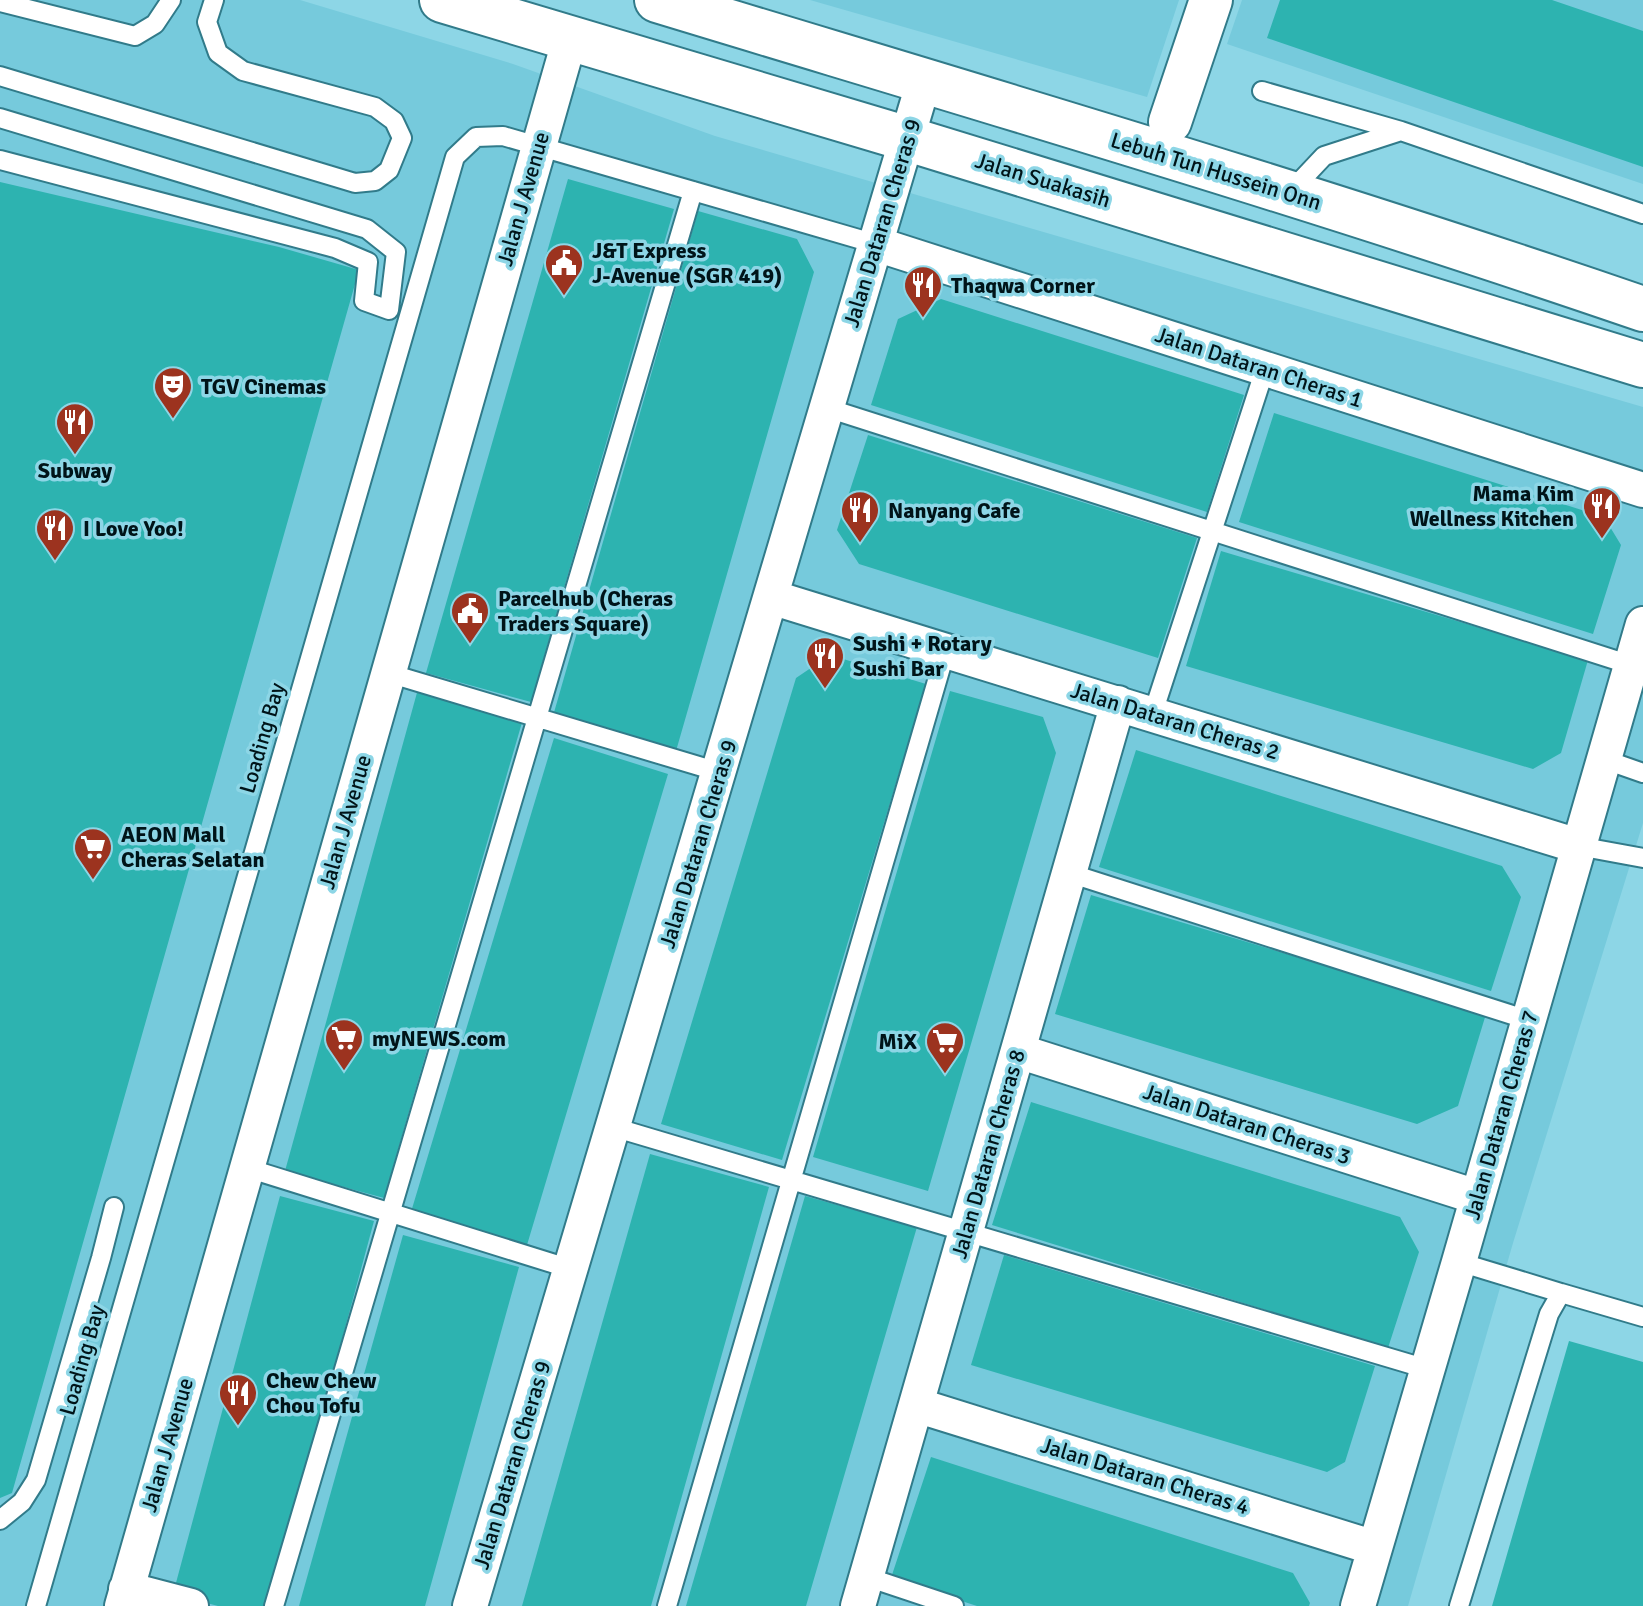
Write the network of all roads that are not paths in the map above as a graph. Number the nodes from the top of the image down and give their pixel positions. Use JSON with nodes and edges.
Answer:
{"nodes":[{"id":1,"x":171,"y":0,"type":"edge"},
{"id":2,"x":214,"y":0,"type":"edge"},
{"id":3,"x":442,"y":0,"type":"edge"},
{"id":4,"x":657,"y":0,"type":"edge"},
{"id":5,"x":1211,"y":0,"type":"edge"},
{"id":6,"x":0,"y":2,"type":"edge"},
{"id":7,"x":570,"y":38,"type":"junction"},
{"id":8,"x":0,"y":76,"type":"edge"},
{"id":9,"x":924,"y":81,"type":"junction"},
{"id":10,"x":1262,"y":91,"type":"dead end"},
{"id":11,"x":0,"y":118,"type":"edge"},
{"id":12,"x":1401,"y":131,"type":"junction"},
{"id":13,"x":908,"y":139,"type":"junction"},
{"id":14,"x":1164,"y":143,"type":"junction"},
{"id":15,"x":539,"y":146,"type":"junction"},
{"id":16,"x":0,"y":160,"type":"edge"},
{"id":17,"x":693,"y":191,"type":"junction"},
{"id":18,"x":1289,"y":193,"type":"junction"},
{"id":19,"x":1643,"y":214,"type":"edge"},
{"id":20,"x":876,"y":244,"type":"junction"},
{"id":21,"x":1643,"y":309,"type":"edge"},
{"id":22,"x":1643,"y":365,"type":"edge"},
{"id":23,"x":1265,"y":369,"type":"junction"},
{"id":24,"x":827,"y":408,"type":"junction"},
{"id":25,"x":1643,"y":490,"type":"edge"},
{"id":26,"x":1212,"y":531,"type":"junction"},
{"id":27,"x":771,"y":597,"type":"junction"},
{"id":28,"x":1643,"y":624,"type":"edge"},
{"id":29,"x":946,"y":650,"type":"junction"},
{"id":30,"x":1631,"y":665,"type":"junction"},
{"id":31,"x":388,"y":673,"type":"junction"},
{"id":32,"x":1118,"y":703,"type":"junction"},
{"id":33,"x":1153,"y":713,"type":"junction"},
{"id":34,"x":537,"y":717,"type":"junction"},
{"id":35,"x":1603,"y":759,"type":"junction"},
{"id":36,"x":719,"y":772,"type":"junction"},
{"id":37,"x":1643,"y":773,"type":"edge"},
{"id":38,"x":1578,"y":846,"type":"junction"},
{"id":39,"x":1643,"y":858,"type":"edge"},
{"id":40,"x":1069,"y":873,"type":"junction"},
{"id":41,"x":1528,"y":1020,"type":"junction"},
{"id":42,"x":1018,"y":1051,"type":"junction"},
{"id":43,"x":613,"y":1127,"type":"junction"},
{"id":44,"x":247,"y":1168,"type":"junction"},
{"id":45,"x":791,"y":1180,"type":"junction"},
{"id":46,"x":1477,"y":1197,"type":"junction"},
{"id":47,"x":114,"y":1207,"type":"dead end"},
{"id":48,"x":390,"y":1213,"type":"junction"},
{"id":49,"x":966,"y":1231,"type":"junction"},
{"id":50,"x":1459,"y":1262,"type":"junction"},
{"id":51,"x":571,"y":1269,"type":"junction"},
{"id":52,"x":1561,"y":1293,"type":"junction"},
{"id":53,"x":1643,"y":1317,"type":"edge"},
{"id":54,"x":1427,"y":1369,"type":"junction"},
{"id":55,"x":916,"y":1405,"type":"junction"},
{"id":56,"x":0,"y":1520,"type":"edge"},
{"id":57,"x":1375,"y":1548,"type":"junction"},
{"id":58,"x":862,"y":1592,"type":"edge"},
{"id":59,"x":124,"y":1598,"type":"edge"},
{"id":60,"x":36,"y":1606,"type":"edge"},
{"id":61,"x":191,"y":1606,"type":"edge"},
{"id":62,"x":274,"y":1606,"type":"edge"},
{"id":63,"x":470,"y":1606,"type":"edge"},
{"id":64,"x":667,"y":1606,"type":"edge"},
{"id":65,"x":954,"y":1606,"type":"edge"},
{"id":66,"x":1358,"y":1606,"type":"edge"},
{"id":67,"x":1459,"y":1606,"type":"edge"}],
"edges":[{"from":1,"to":6,"type":"lane"},
{"from":2,"to":8,"type":"lane"},
{"from":3,"to":7,"type":"main road","name":"Jalan Suakasih"},
{"from":4,"to":9,"type":"main road"},
{"from":5,"to":14,"type":"street"},
{"from":7,"to":13,"type":"main road","name":"Jalan Suakasih"},
{"from":7,"to":15,"type":"street","name":"Jalan J Avenue"},
{"from":9,"to":13,"type":"street","name":"Jalan Dataran Cheras 9"},
{"from":9,"to":14,"type":"main road","name":"Lebuh Tun Hussein Onn"},
{"from":10,"to":12,"type":"lane"},
{"from":11,"to":16,"type":"lane"},
{"from":12,"to":18,"type":"lane"},
{"from":12,"to":19,"type":"lane"},
{"from":13,"to":20,"type":"street","name":"Jalan Dataran Cheras 9"},
{"from":13,"to":22,"type":"main road","name":"Jalan Suakasih"},
{"from":14,"to":18,"type":"main road","name":"Lebuh Tun Hussein Onn"},
{"from":15,"to":17,"type":"lane"},
{"from":15,"to":31,"type":"street","name":"Jalan J Avenue"},
{"from":15,"to":60,"type":"lane","name":"Loading Bay"},
{"from":17,"to":20,"type":"lane"},
{"from":17,"to":34,"type":"lane"},
{"from":18,"to":21,"type":"main road","name":"Lebuh Tun Hussein Onn"},
{"from":20,"to":23,"type":"street","name":"Jalan Dataran Cheras 1"},
{"from":20,"to":24,"type":"street","name":"Jalan Dataran Cheras 9"},
{"from":23,"to":25,"type":"street","name":"Jalan Dataran Cheras 1"},
{"from":23,"to":26,"type":"lane"},
{"from":24,"to":26,"type":"lane"},
{"from":24,"to":27,"type":"street","name":"Jalan Dataran Cheras 9"},
{"from":26,"to":30,"type":"lane"},
{"from":26,"to":33,"type":"lane"},
{"from":27,"to":29,"type":"street","name":"Jalan Dataran Cheras 2"},
{"from":27,"to":36,"type":"street","name":"Jalan Dataran Cheras 9"},
{"from":28,"to":30,"type":"street","name":"Jalan Dataran Cheras 7"},
{"from":29,"to":32,"type":"street","name":"Jalan Dataran Cheras 2"},
{"from":29,"to":45,"type":"lane"},
{"from":30,"to":35,"type":"street","name":"Jalan Dataran Cheras 7"},
{"from":31,"to":34,"type":"lane"},
{"from":31,"to":44,"type":"street","name":"Jalan J Avenue"},
{"from":32,"to":33,"type":"street","name":"Jalan Dataran Cheras 2"},
{"from":32,"to":40,"type":"street","name":"Jalan Dataran Cheras 8"},
{"from":33,"to":38,"type":"street","name":"Jalan Dataran Cheras 2"},
{"from":34,"to":36,"type":"lane"},
{"from":34,"to":48,"type":"lane"},
{"from":35,"to":37,"type":"lane"},
{"from":35,"to":38,"type":"street","name":"Jalan Dataran Cheras 7"},
{"from":36,"to":43,"type":"street","name":"Jalan Dataran Cheras 9"},
{"from":38,"to":39,"type":"lane"},
{"from":38,"to":41,"type":"street","name":"Jalan Dataran Cheras 7"},
{"from":40,"to":41,"type":"lane"},
{"from":40,"to":42,"type":"street","name":"Jalan Dataran Cheras 8"},
{"from":41,"to":46,"type":"street","name":"Jalan Dataran Cheras 7"},
{"from":42,"to":46,"type":"street","name":"Jalan Dataran Cheras 3"},
{"from":42,"to":49,"type":"street","name":"Jalan Dataran Cheras 8"},
{"from":43,"to":45,"type":"lane"},
{"from":43,"to":51,"type":"street","name":"Jalan Dataran Cheras 9"},
{"from":44,"to":48,"type":"lane"},
{"from":44,"to":59,"type":"street","name":"Jalan J Avenue"},
{"from":45,"to":49,"type":"lane"},
{"from":45,"to":64,"type":"lane"},
{"from":46,"to":50,"type":"street","name":"Jalan Dataran Cheras 7"},
{"from":47,"to":56,"type":"lane"},
{"from":48,"to":51,"type":"lane"},
{"from":48,"to":62,"type":"lane"},
{"from":49,"to":54,"type":"lane"},
{"from":49,"to":55,"type":"street","name":"Jalan Dataran Cheras 8"},
{"from":50,"to":52,"type":"lane"},
{"from":50,"to":54,"type":"street","name":"Jalan Dataran Cheras 7"},
{"from":51,"to":63,"type":"street","name":"Jalan Dataran Cheras 9"},
{"from":52,"to":53,"type":"lane"},
{"from":52,"to":67,"type":"lane"},
{"from":54,"to":57,"type":"street","name":"Jalan Dataran Cheras 7"},
{"from":55,"to":57,"type":"street","name":"Jalan Dataran Cheras 4"},
{"from":55,"to":58,"type":"street","name":"Jalan Dataran Cheras 8"},
{"from":57,"to":66,"type":"street","name":"Jalan Dataran Cheras 7"},
{"from":58,"to":65,"type":"lane"},
{"from":59,"to":61,"type":"street"}]}
